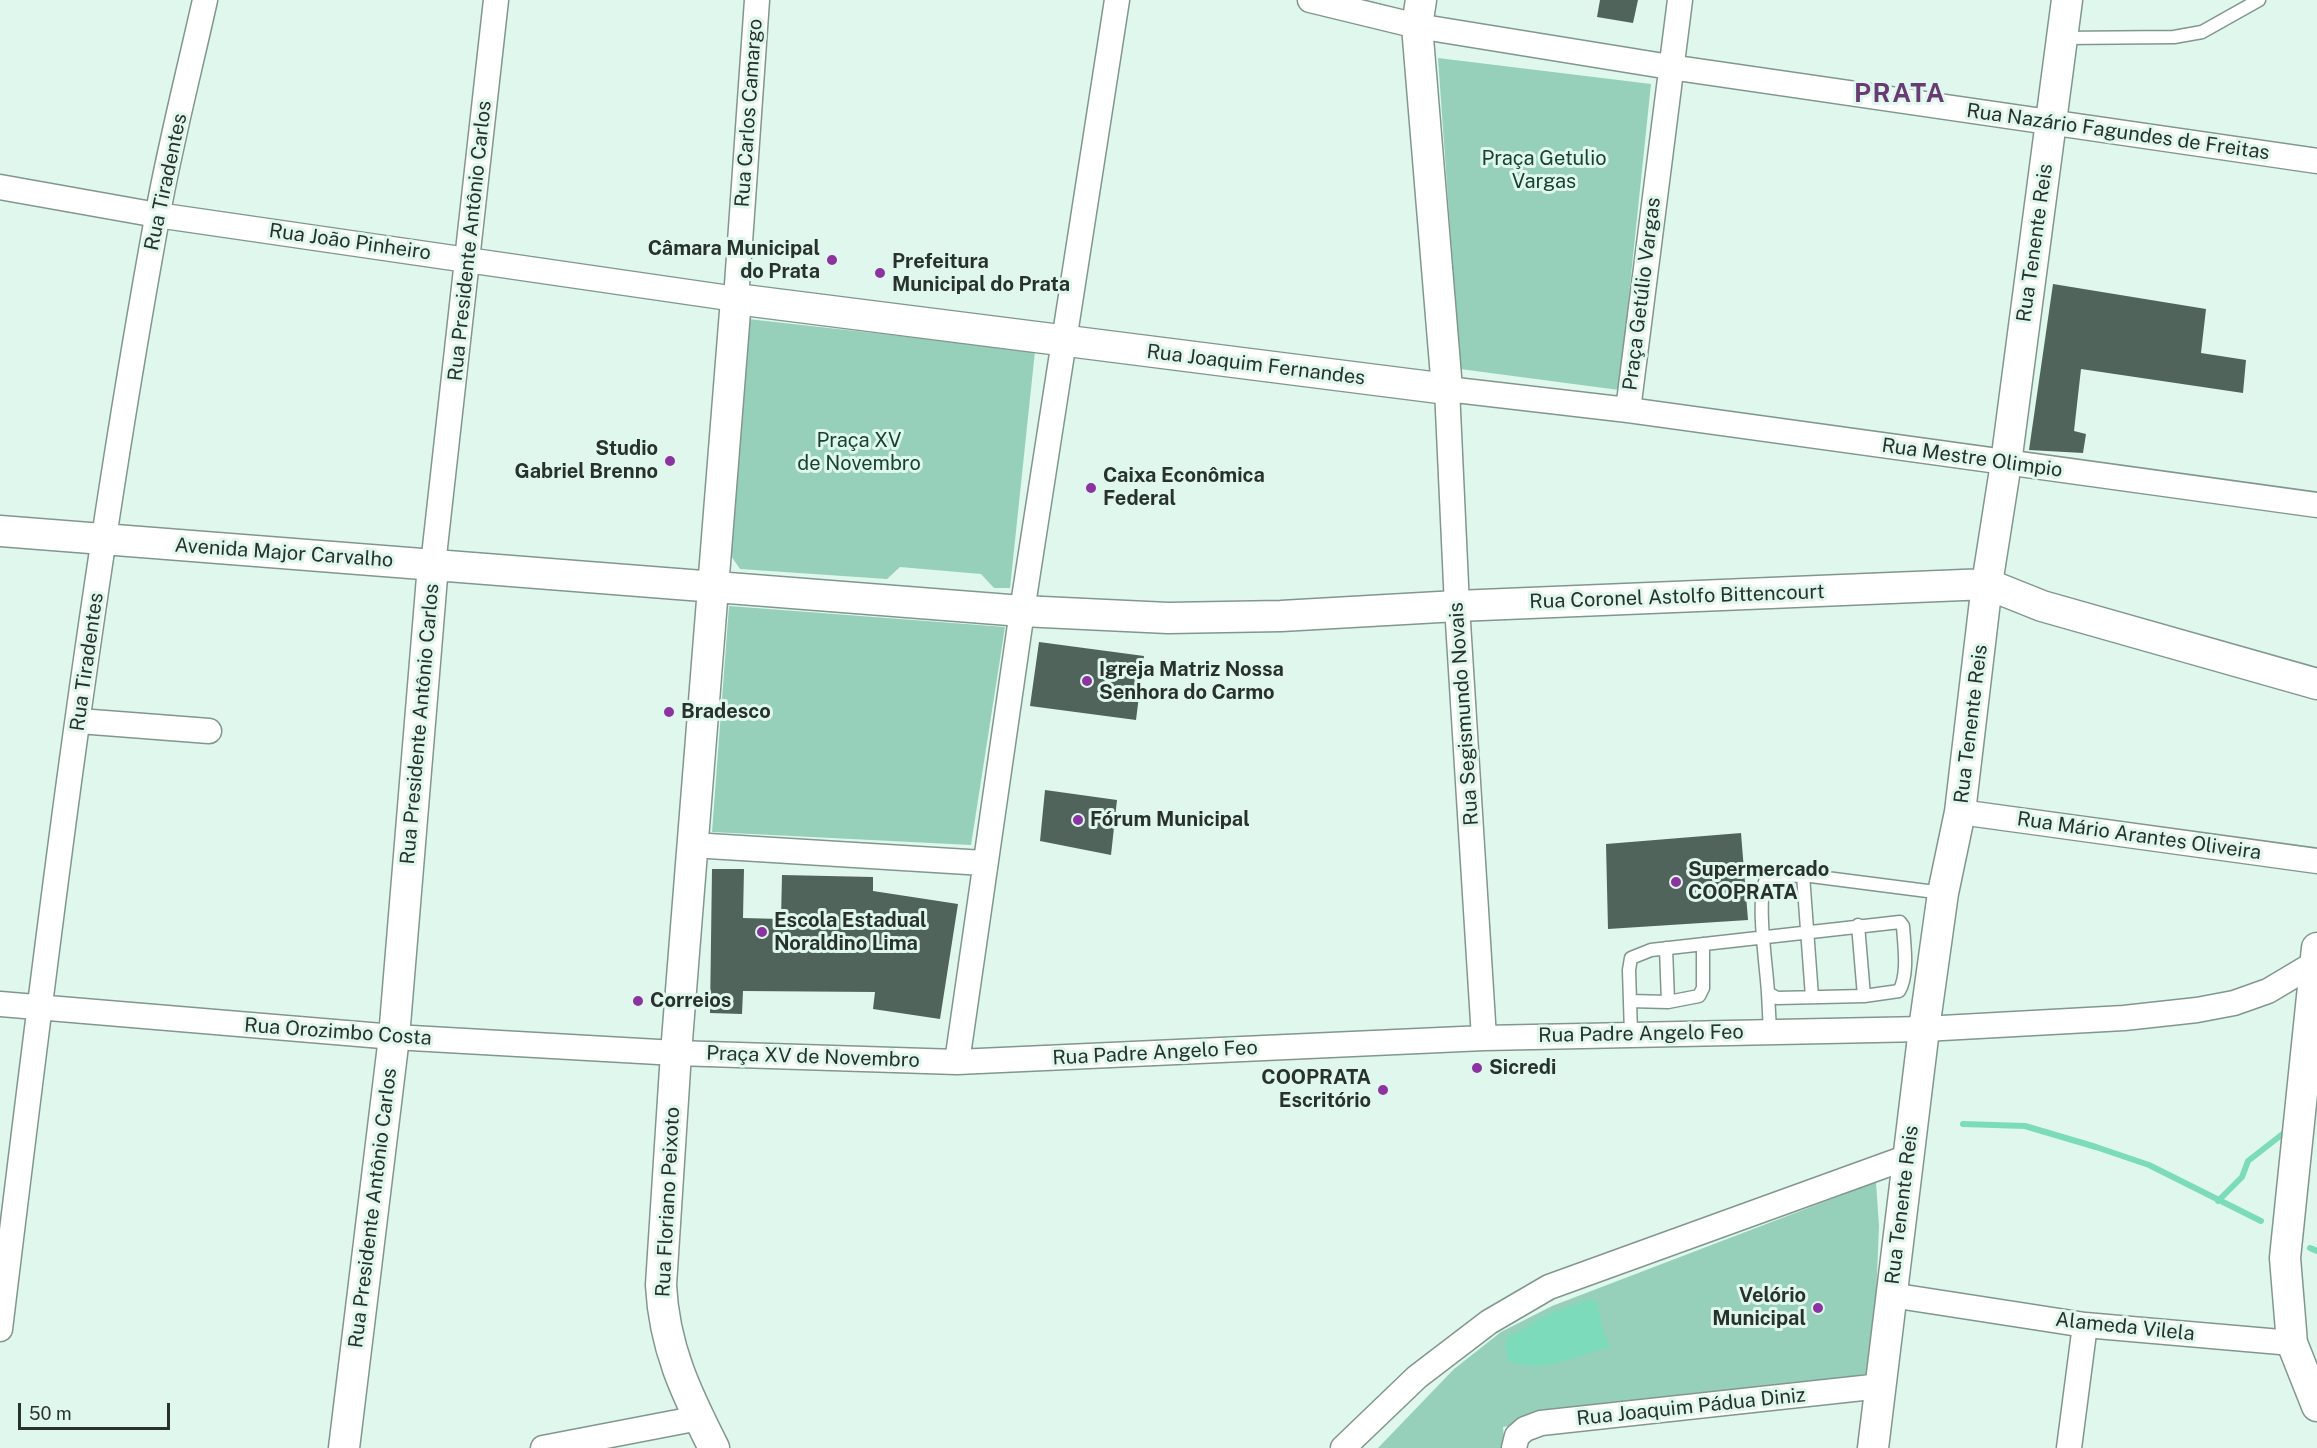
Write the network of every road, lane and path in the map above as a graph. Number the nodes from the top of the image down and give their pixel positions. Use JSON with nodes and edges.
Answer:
{"nodes":[{"id":1,"x":205,"y":0,"type":"edge"},
{"id":2,"x":496,"y":0,"type":"edge"},
{"id":3,"x":757,"y":0,"type":"edge"},
{"id":4,"x":1117,"y":0,"type":"edge"},
{"id":5,"x":1310,"y":0,"type":"edge"},
{"id":6,"x":1680,"y":0,"type":"edge"},
{"id":7,"x":2067,"y":0,"type":"edge"},
{"id":8,"x":2259,"y":0,"type":"edge"},
{"id":9,"x":1419,"y":13,"type":"edge"},
{"id":10,"x":2061,"y":38,"type":"junction"},
{"id":11,"x":1670,"y":67,"type":"junction"},
{"id":12,"x":2051,"y":122,"type":"junction"},
{"id":13,"x":2317,"y":161,"type":"edge"},
{"id":14,"x":0,"y":187,"type":"edge"},
{"id":15,"x":157,"y":215,"type":"junction"},
{"id":16,"x":468,"y":259,"type":"junction"},
{"id":17,"x":736,"y":299,"type":"junction"},
{"id":18,"x":1065,"y":340,"type":"junction"},
{"id":19,"x":1447,"y":389,"type":"junction"},
{"id":20,"x":1628,"y":410,"type":"junction"},
{"id":21,"x":2006,"y":463,"type":"junction"},
{"id":22,"x":2317,"y":505,"type":"edge"},
{"id":23,"x":0,"y":531,"type":"edge"},
{"id":24,"x":104,"y":539,"type":"junction"},
{"id":25,"x":433,"y":565,"type":"junction"},
{"id":26,"x":1987,"y":584,"type":"junction"},
{"id":27,"x":712,"y":586,"type":"junction"},
{"id":28,"x":1457,"y":606,"type":"junction"},
{"id":29,"x":1022,"y":611,"type":"junction"},
{"id":30,"x":2317,"y":684,"type":"edge"},
{"id":31,"x":79,"y":720,"type":"junction"},
{"id":32,"x":209,"y":731,"type":"dead end"},
{"id":33,"x":1960,"y":812,"type":"junction"},
{"id":34,"x":692,"y":845,"type":"junction"},
{"id":35,"x":2317,"y":861,"type":"edge"},
{"id":36,"x":984,"y":863,"type":"junction"},
{"id":37,"x":1803,"y":875,"type":"junction"},
{"id":38,"x":1943,"y":893,"type":"junction"},
{"id":39,"x":1858,"y":925,"type":"junction"},
{"id":40,"x":1806,"y":931,"type":"junction"},
{"id":41,"x":1763,"y":937,"type":"junction"},
{"id":42,"x":1703,"y":944,"type":"junction"},
{"id":43,"x":1666,"y":948,"type":"junction"},
{"id":44,"x":2316,"y":956,"type":"edge"},
{"id":45,"x":1768,"y":993,"type":"junction"},
{"id":46,"x":1864,"y":996,"type":"junction"},
{"id":47,"x":1812,"y":997,"type":"junction"},
{"id":48,"x":1630,"y":1001,"type":"junction"},
{"id":49,"x":1668,"y":1002,"type":"junction"},
{"id":50,"x":0,"y":1004,"type":"edge"},
{"id":51,"x":39,"y":1007,"type":"junction"},
{"id":52,"x":1924,"y":1029,"type":"junction"},
{"id":53,"x":1770,"y":1032,"type":"junction"},
{"id":54,"x":1631,"y":1034,"type":"junction"},
{"id":55,"x":394,"y":1037,"type":"junction"},
{"id":56,"x":1484,"y":1038,"type":"junction"},
{"id":57,"x":676,"y":1053,"type":"junction"},
{"id":58,"x":957,"y":1062,"type":"junction"},
{"id":59,"x":1908,"y":1157,"type":"junction"},
{"id":60,"x":1891,"y":1295,"type":"junction"},
{"id":61,"x":2085,"y":1325,"type":"junction"},
{"id":62,"x":0,"y":1329,"type":"edge"},
{"id":63,"x":2292,"y":1343,"type":"junction"},
{"id":64,"x":1881,"y":1386,"type":"junction"},
{"id":65,"x":2317,"y":1406,"type":"edge"},
{"id":66,"x":699,"y":1418,"type":"junction"},
{"id":67,"x":344,"y":1448,"type":"edge"},
{"id":68,"x":543,"y":1448,"type":"edge"},
{"id":69,"x":714,"y":1448,"type":"edge"},
{"id":70,"x":1343,"y":1448,"type":"edge"},
{"id":71,"x":1514,"y":1448,"type":"edge"},
{"id":72,"x":1873,"y":1448,"type":"edge"},
{"id":73,"x":2069,"y":1448,"type":"edge"}],
"edges":[{"from":1,"to":15,"type":"street","name":"Rua Tiradentes"},
{"from":2,"to":16,"type":"street","name":"Rua Presidente Antônio Carlos"},
{"from":3,"to":17,"type":"street","name":"Rua Carlos Camargo"},
{"from":4,"to":18,"type":"street"},
{"from":5,"to":9,"type":"street"},
{"from":6,"to":11,"type":"street","name":"Praça Getúlio Vargas"},
{"from":7,"to":10,"type":"street","name":"Rua Tenente Reis"},
{"from":8,"to":10,"type":"lane"},
{"from":9,"to":11,"type":"street"},
{"from":9,"to":19,"type":"street"},
{"from":10,"to":12,"type":"street","name":"Rua Tenente Reis"},
{"from":11,"to":12,"type":"street","name":"Rua Nazário Fagundes de Freitas"},
{"from":11,"to":20,"type":"street","name":"Praça Getúlio Vargas"},
{"from":12,"to":13,"type":"street","name":"Rua Nazário Fagundes de Freitas"},
{"from":12,"to":21,"type":"street","name":"Rua Tenente Reis"},
{"from":14,"to":15,"type":"street","name":"Rua João Pinheiro"},
{"from":15,"to":16,"type":"street","name":"Rua João Pinheiro"},
{"from":15,"to":24,"type":"street","name":"Rua Tiradentes"},
{"from":16,"to":17,"type":"street","name":"Rua João Pinheiro"},
{"from":16,"to":25,"type":"street","name":"Rua Presidente Antônio Carlos"},
{"from":17,"to":18,"type":"street"},
{"from":17,"to":27,"type":"street"},
{"from":18,"to":19,"type":"street","name":"Rua Joaquim Fernandes"},
{"from":18,"to":29,"type":"street"},
{"from":19,"to":20,"type":"street","name":"Praça Getúlio Vargas"},
{"from":19,"to":28,"type":"street","name":"Rua Segismundo Novais"},
{"from":20,"to":21,"type":"street","name":"Rua Mestre Olimpio"},
{"from":21,"to":22,"type":"street","name":"Rua Mestre Olimpio"},
{"from":21,"to":26,"type":"street","name":"Rua Tenente Reis"},
{"from":23,"to":24,"type":"street","name":"Avenida Major Carvalho"},
{"from":24,"to":25,"type":"street","name":"Avenida Major Carvalho"},
{"from":24,"to":31,"type":"street","name":"Rua Tiradentes"},
{"from":25,"to":27,"type":"street","name":"Avenida Major Carvalho"},
{"from":25,"to":55,"type":"street","name":"Rua Presidente Antônio Carlos"},
{"from":26,"to":28,"type":"street","name":"Rua Coronel Astolfo Bittencourt"},
{"from":26,"to":30,"type":"street","name":"Rua Coronel Astolfo Bittencourt"},
{"from":26,"to":33,"type":"street","name":"Rua Tenente Reis"},
{"from":27,"to":29,"type":"street"},
{"from":27,"to":34,"type":"street"},
{"from":28,"to":29,"type":"street","name":"Rua Coronel Astolfo Bittencourt"},
{"from":28,"to":56,"type":"street","name":"Rua Segismundo Novais"},
{"from":29,"to":36,"type":"street"},
{"from":31,"to":32,"type":"street"},
{"from":31,"to":51,"type":"street","name":"Rua Tiradentes"},
{"from":33,"to":35,"type":"street","name":"Rua Mário Arantes Oliveira"},
{"from":33,"to":38,"type":"street","name":"Rua Tenente Reis"},
{"from":34,"to":36,"type":"street"},
{"from":34,"to":57,"type":"street"},
{"from":36,"to":58,"type":"street"},
{"from":37,"to":38,"type":"lane"},
{"from":37,"to":40,"type":"lane"},
{"from":37,"to":41,"type":"lane"},
{"from":38,"to":52,"type":"street","name":"Rua Tenente Reis"},
{"from":39,"to":40,"type":"lane"},
{"from":39,"to":46,"type":"lane"},
{"from":39,"to":46,"type":"lane"},
{"from":40,"to":41,"type":"lane"},
{"from":40,"to":47,"type":"lane"},
{"from":41,"to":42,"type":"lane"},
{"from":41,"to":45,"type":"lane"},
{"from":42,"to":43,"type":"lane"},
{"from":42,"to":49,"type":"lane"},
{"from":43,"to":48,"type":"lane"},
{"from":43,"to":49,"type":"lane"},
{"from":44,"to":52,"type":"street","name":"Rua Padre Angelo Feo"},
{"from":44,"to":63,"type":"street"},
{"from":45,"to":47,"type":"lane"},
{"from":45,"to":53,"type":"lane"},
{"from":46,"to":47,"type":"lane"},
{"from":48,"to":49,"type":"lane"},
{"from":48,"to":54,"type":"lane"},
{"from":50,"to":51,"type":"street","name":"Rua Orozimbo Costa"},
{"from":51,"to":55,"type":"street","name":"Rua Orozimbo Costa"},
{"from":51,"to":62,"type":"street","name":"Rua Tiradentes"},
{"from":52,"to":53,"type":"street","name":"Rua Padre Angelo Feo"},
{"from":52,"to":59,"type":"street","name":"Rua Tenente Reis"},
{"from":53,"to":54,"type":"street","name":"Rua Padre Angelo Feo"},
{"from":54,"to":56,"type":"street","name":"Rua Padre Angelo Feo"},
{"from":55,"to":57,"type":"street","name":"Rua Orozimbo Costa"},
{"from":55,"to":67,"type":"street","name":"Rua Presidente Antônio Carlos"},
{"from":56,"to":58,"type":"street","name":"Rua Padre Angelo Feo"},
{"from":57,"to":58,"type":"street","name":"Praça XV de Novembro"},
{"from":57,"to":66,"type":"street","name":"Rua Floriano Peixoto"},
{"from":59,"to":60,"type":"street","name":"Rua Tenente Reis"},
{"from":59,"to":70,"type":"street"},
{"from":60,"to":61,"type":"street","name":"Alameda Vilela"},
{"from":60,"to":64,"type":"street","name":"Rua Tenente Reis"},
{"from":61,"to":63,"type":"street","name":"Alameda Vilela"},
{"from":61,"to":73,"type":"street"},
{"from":63,"to":65,"type":"street"},
{"from":64,"to":71,"type":"street","name":"Rua Joaquim Pádua Diniz"},
{"from":64,"to":72,"type":"street","name":"Rua Tenente Reis"},
{"from":66,"to":68,"type":"street"},
{"from":66,"to":69,"type":"street","name":"Rua Floriano Peixoto"}]}
